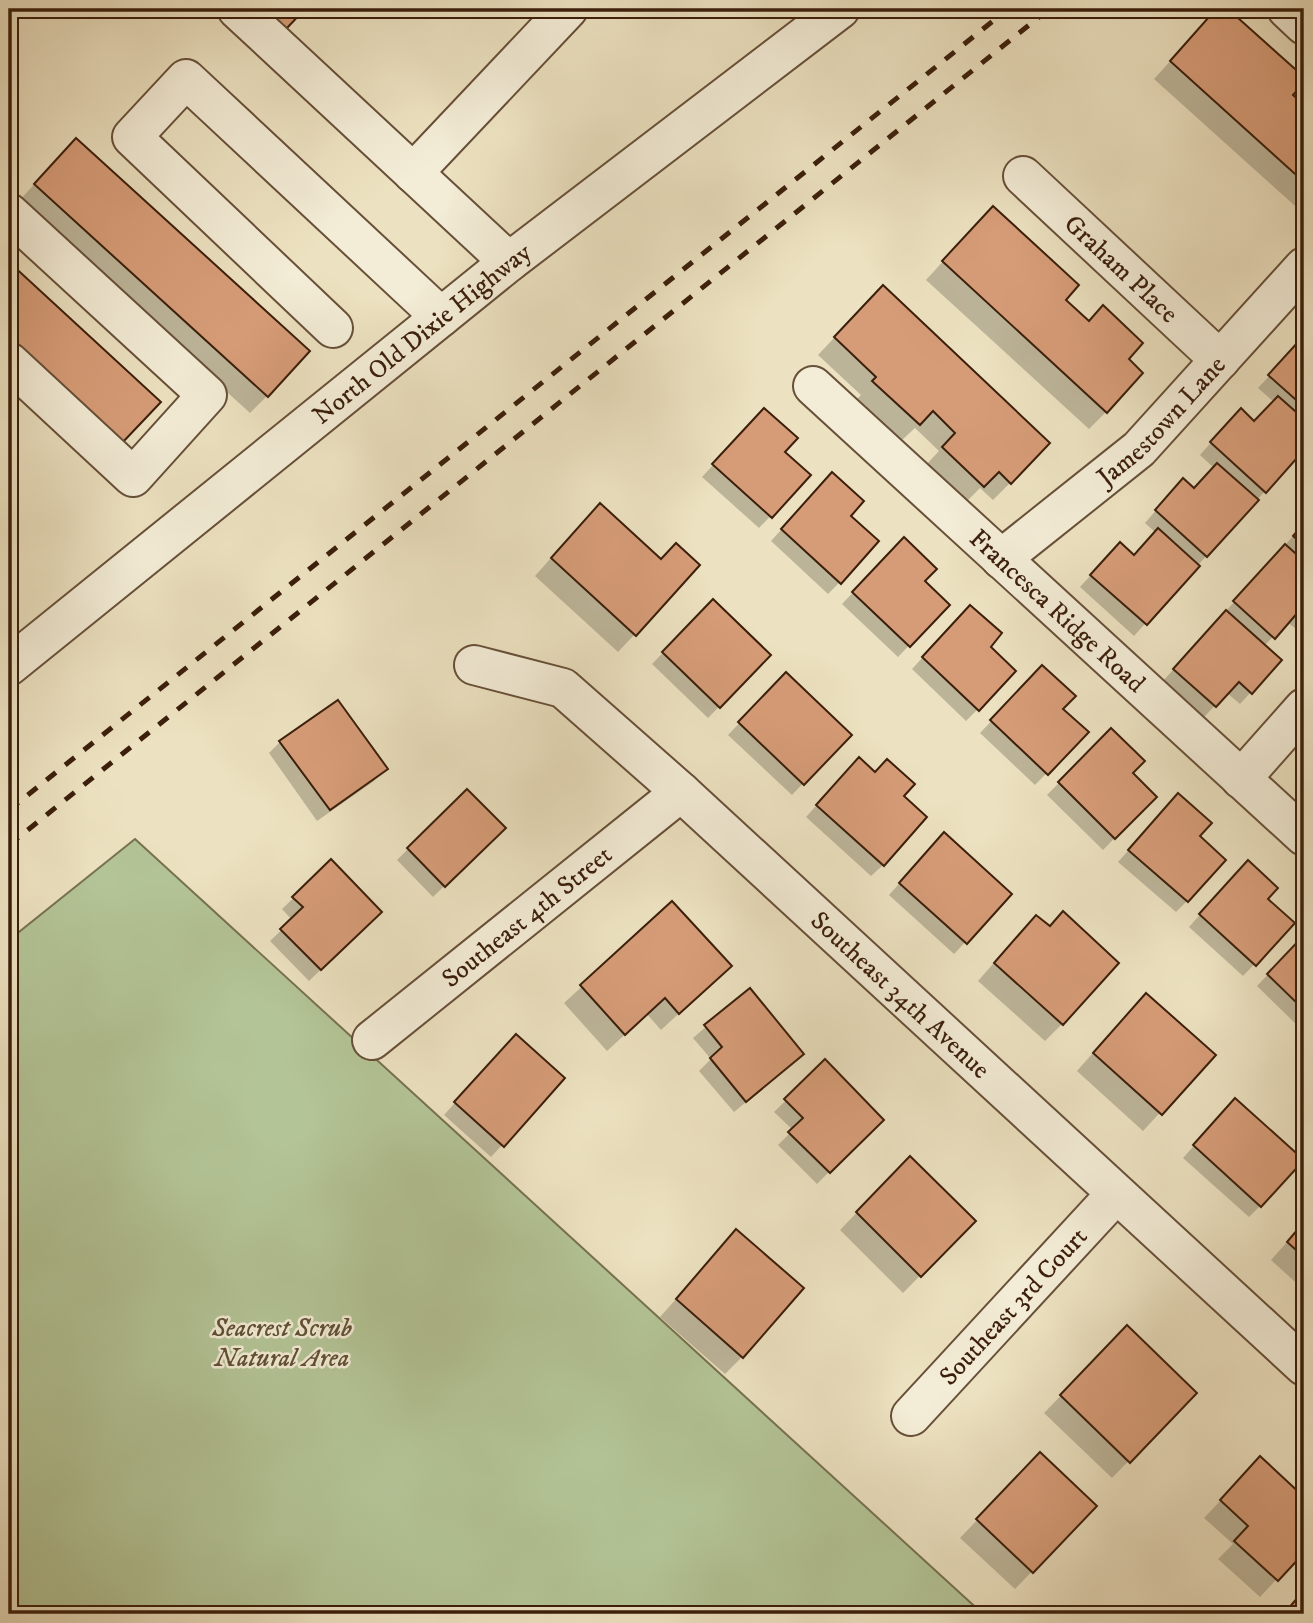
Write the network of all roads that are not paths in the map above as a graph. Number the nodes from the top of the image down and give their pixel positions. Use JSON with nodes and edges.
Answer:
{"nodes":[{"id":1,"x":237,"y":9,"type":"edge"},
{"id":2,"x":568,"y":9,"type":"edge"},
{"id":3,"x":839,"y":9,"type":"edge"},
{"id":4,"x":1287,"y":9,"type":"edge"},
{"id":5,"x":1304,"y":25,"type":"edge"},
{"id":6,"x":413,"y":173,"type":"junction"},
{"id":7,"x":1023,"y":176,"type":"dead end"},
{"id":8,"x":9,"y":213,"type":"edge"},
{"id":9,"x":509,"y":262,"type":"junction"},
{"id":10,"x":1304,"y":267,"type":"edge"},
{"id":11,"x":441,"y":317,"type":"junction"},
{"id":12,"x":333,"y":328,"type":"dead end"},
{"id":13,"x":1220,"y":360,"type":"junction"},
{"id":14,"x":9,"y":362,"type":"edge"},
{"id":15,"x":813,"y":386,"type":"dead end"},
{"id":16,"x":1001,"y":559,"type":"junction"},
{"id":17,"x":474,"y":665,"type":"dead end"},
{"id":18,"x":9,"y":666,"type":"edge"},
{"id":19,"x":1304,"y":708,"type":"edge"},
{"id":20,"x":1241,"y":779,"type":"junction"},
{"id":21,"x":681,"y":792,"type":"junction"},
{"id":22,"x":1304,"y":836,"type":"edge"},
{"id":23,"x":372,"y":1040,"type":"dead end"},
{"id":24,"x":1116,"y":1194,"type":"junction"},
{"id":25,"x":1304,"y":1366,"type":"edge"},
{"id":26,"x":911,"y":1416,"type":"dead end"}],
"edges":[{"from":1,"to":6,"type":"street"},
{"from":2,"to":6,"type":"street"},
{"from":3,"to":9,"type":"street","name":"North Old Dixie Highway"},
{"from":4,"to":5,"type":"street"},
{"from":6,"to":9,"type":"street"},
{"from":7,"to":13,"type":"street","name":"Graham Place"},
{"from":8,"to":14,"type":"street"},
{"from":9,"to":11,"type":"street","name":"North Old Dixie Highway"},
{"from":10,"to":13,"type":"street","name":"Jamestown Lane"},
{"from":11,"to":12,"type":"street"},
{"from":11,"to":18,"type":"street","name":"North Old Dixie Highway"},
{"from":13,"to":16,"type":"street","name":"Jamestown Lane"},
{"from":15,"to":16,"type":"street","name":"Francesca Ridge Road"},
{"from":16,"to":20,"type":"street","name":"Francesca Ridge Road"},
{"from":17,"to":21,"type":"street","name":"Southeast 34th Avenue"},
{"from":19,"to":20,"type":"street"},
{"from":20,"to":22,"type":"street","name":"Francesca Ridge Road"},
{"from":21,"to":23,"type":"street","name":"Southeast 4th Street"},
{"from":21,"to":24,"type":"street","name":"Southeast 34th Avenue"},
{"from":24,"to":25,"type":"street","name":"Southeast 34th Avenue"},
{"from":24,"to":26,"type":"street","name":"Southeast 3rd Court"}]}
